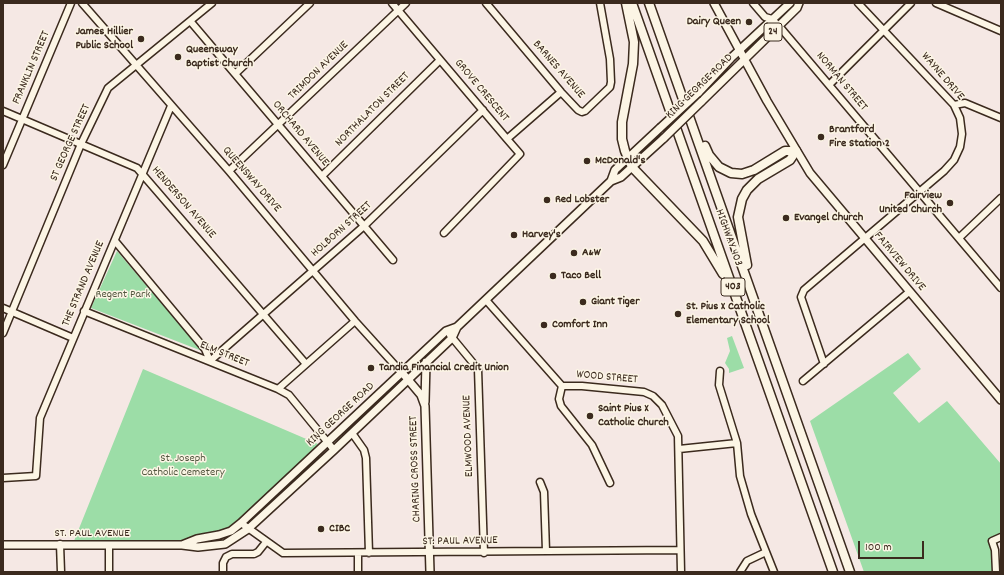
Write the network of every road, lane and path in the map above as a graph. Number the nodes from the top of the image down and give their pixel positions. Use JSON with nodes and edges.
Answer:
{"nodes":[{"id":1,"x":71,"y":3,"type":"edge"},
{"id":2,"x":82,"y":3,"type":"edge"},
{"id":3,"x":212,"y":3,"type":"edge"},
{"id":4,"x":310,"y":3,"type":"edge"},
{"id":5,"x":392,"y":3,"type":"edge"},
{"id":6,"x":406,"y":3,"type":"edge"},
{"id":7,"x":486,"y":3,"type":"edge"},
{"id":8,"x":600,"y":3,"type":"edge"},
{"id":9,"x":626,"y":3,"type":"edge"},
{"id":10,"x":632,"y":3,"type":"edge"},
{"id":11,"x":649,"y":3,"type":"edge"},
{"id":12,"x":714,"y":3,"type":"edge"},
{"id":13,"x":753,"y":3,"type":"edge"},
{"id":14,"x":790,"y":3,"type":"edge"},
{"id":15,"x":799,"y":3,"type":"edge"},
{"id":16,"x":858,"y":3,"type":"edge"},
{"id":17,"x":911,"y":3,"type":"edge"},
{"id":18,"x":936,"y":3,"type":"edge"},
{"id":19,"x":399,"y":11,"type":"junction"},
{"id":20,"x":769,"y":18,"type":"junction"},
{"id":21,"x":190,"y":22,"type":"junction"},
{"id":22,"x":778,"y":26,"type":"junction"},
{"id":23,"x":885,"y":30,"type":"junction"},
{"id":24,"x":1001,"y":31,"type":"edge"},
{"id":25,"x":740,"y":50,"type":"junction"},
{"id":26,"x":745,"y":59,"type":"junction"},
{"id":27,"x":440,"y":60,"type":"junction"},
{"id":28,"x":137,"y":65,"type":"junction"},
{"id":29,"x":235,"y":74,"type":"junction"},
{"id":30,"x":829,"y":85,"type":"junction"},
{"id":31,"x":561,"y":92,"type":"junction"},
{"id":32,"x":954,"y":105,"type":"junction"},
{"id":33,"x":171,"y":106,"type":"junction"},
{"id":34,"x":483,"y":110,"type":"junction"},
{"id":35,"x":3,"y":111,"type":"edge"},
{"id":36,"x":690,"y":117,"type":"junction"},
{"id":37,"x":1001,"y":118,"type":"edge"},
{"id":38,"x":22,"y":119,"type":"junction"},
{"id":39,"x":278,"y":126,"type":"junction"},
{"id":40,"x":506,"y":139,"type":"junction"},
{"id":41,"x":81,"y":144,"type":"junction"},
{"id":42,"x":796,"y":151,"type":"junction"},
{"id":43,"x":628,"y":158,"type":"junction"},
{"id":44,"x":3,"y":165,"type":"edge"},
{"id":45,"x":632,"y":167,"type":"junction"},
{"id":46,"x":230,"y":171,"type":"junction"},
{"id":47,"x":143,"y":173,"type":"junction"},
{"id":48,"x":322,"y":176,"type":"junction"},
{"id":49,"x":611,"y":181,"type":"junction"},
{"id":50,"x":918,"y":192,"type":"junction"},
{"id":51,"x":1001,"y":198,"type":"edge"},
{"id":52,"x":364,"y":226,"type":"junction"},
{"id":53,"x":444,"y":233,"type":"dead end"},
{"id":54,"x":864,"y":238,"type":"junction"},
{"id":55,"x":958,"y":238,"type":"junction"},
{"id":56,"x":114,"y":241,"type":"junction"},
{"id":57,"x":393,"y":260,"type":"dead end"},
{"id":58,"x":313,"y":270,"type":"junction"},
{"id":59,"x":1000,"y":285,"type":"edge"},
{"id":60,"x":909,"y":292,"type":"junction"},
{"id":61,"x":486,"y":300,"type":"junction"},
{"id":62,"x":3,"y":308,"type":"edge"},
{"id":63,"x":84,"y":311,"type":"junction"},
{"id":64,"x":12,"y":312,"type":"junction"},
{"id":65,"x":264,"y":315,"type":"junction"},
{"id":66,"x":744,"y":320,"type":"junction"},
{"id":67,"x":355,"y":321,"type":"junction"},
{"id":68,"x":457,"y":327,"type":"junction"},
{"id":69,"x":446,"y":331,"type":"junction"},
{"id":70,"x":3,"y":333,"type":"edge"},
{"id":71,"x":766,"y":333,"type":"junction"},
{"id":72,"x":73,"y":338,"type":"junction"},
{"id":73,"x":452,"y":338,"type":"junction"},
{"id":74,"x":210,"y":361,"type":"junction"},
{"id":75,"x":426,"y":362,"type":"junction"},
{"id":76,"x":306,"y":364,"type":"junction"},
{"id":77,"x":824,"y":364,"type":"junction"},
{"id":78,"x":720,"y":372,"type":"dead end"},
{"id":79,"x":402,"y":373,"type":"junction"},
{"id":80,"x":408,"y":380,"type":"junction"},
{"id":81,"x":803,"y":381,"type":"dead end"},
{"id":82,"x":562,"y":386,"type":"junction"},
{"id":83,"x":278,"y":389,"type":"junction"},
{"id":84,"x":1001,"y":400,"type":"edge"},
{"id":85,"x":425,"y":406,"type":"junction"},
{"id":86,"x":352,"y":433,"type":"junction"},
{"id":87,"x":329,"y":442,"type":"junction"},
{"id":88,"x":737,"y":443,"type":"junction"},
{"id":89,"x":680,"y":449,"type":"junction"},
{"id":90,"x":334,"y":450,"type":"junction"},
{"id":91,"x":3,"y":478,"type":"edge"},
{"id":92,"x":540,"y":482,"type":"dead end"},
{"id":93,"x":610,"y":484,"type":"dead end"},
{"id":94,"x":241,"y":523,"type":"junction"},
{"id":95,"x":248,"y":529,"type":"junction"},
{"id":96,"x":1001,"y":537,"type":"edge"},
{"id":97,"x":266,"y":542,"type":"junction"},
{"id":98,"x":60,"y":544,"type":"junction"},
{"id":99,"x":3,"y":545,"type":"edge"},
{"id":100,"x":109,"y":545,"type":"junction"},
{"id":101,"x":182,"y":545,"type":"junction"},
{"id":102,"x":680,"y":550,"type":"junction"},
{"id":103,"x":546,"y":551,"type":"junction"},
{"id":104,"x":484,"y":552,"type":"junction"},
{"id":105,"x":766,"y":552,"type":"junction"},
{"id":106,"x":358,"y":553,"type":"junction"},
{"id":107,"x":369,"y":553,"type":"junction"},
{"id":108,"x":429,"y":553,"type":"junction"},
{"id":109,"x":61,"y":572,"type":"edge"},
{"id":110,"x":110,"y":572,"type":"edge"},
{"id":111,"x":223,"y":572,"type":"edge"},
{"id":112,"x":358,"y":572,"type":"edge"},
{"id":113,"x":430,"y":572,"type":"edge"},
{"id":114,"x":681,"y":572,"type":"edge"},
{"id":115,"x":740,"y":572,"type":"edge"},
{"id":116,"x":774,"y":572,"type":"edge"},
{"id":117,"x":833,"y":572,"type":"edge"},
{"id":118,"x":850,"y":572,"type":"edge"},
{"id":119,"x":996,"y":572,"type":"edge"}],
"edges":[{"from":1,"to":38,"type":"street","name":"FRANKLIN STREET"},
{"from":2,"to":28,"type":"street","name":"QUEENSWAY DRIVE"},
{"from":3,"to":21,"type":"street","name":"ST GEORGE STREET"},
{"from":4,"to":29,"type":"street"},
{"from":5,"to":19,"type":"street","name":"GROVE CRESCENT"},
{"from":6,"to":19,"type":"street","name":"TRIMDON AVENUE"},
{"from":7,"to":31,"type":"street","name":"BARNES AVENUE"},
{"from":8,"to":31,"type":"street","name":"BARNES AVENUE"},
{"from":9,"to":43,"type":"highway"},
{"from":10,"to":66,"type":"highway","name":"HIGHWAY 403","number":"403"},
{"from":11,"to":36,"type":"highway","name":"HIGHWAY 403","number":"403"},
{"from":12,"to":25,"type":"main road","name":"FAIRVIEW DRIVE"},
{"from":13,"to":20,"type":"street","name":"NORMAN STREET"},
{"from":14,"to":20,"type":"main road","name":"KING GEORGE ROAD","number":"24"},
{"from":15,"to":22,"type":"main road","name":"KING GEORGE ROAD","number":"24"},
{"from":16,"to":23,"type":"street","name":"WAYNE DRIVE"},
{"from":17,"to":23,"type":"street"},
{"from":18,"to":24,"type":"street"},
{"from":19,"to":27,"type":"street","name":"GROVE CRESCENT"},
{"from":19,"to":39,"type":"street","name":"TRIMDON AVENUE"},
{"from":20,"to":22,"type":"street","name":"NORMAN STREET"},
{"from":20,"to":25,"type":"main road","name":"KING GEORGE ROAD","number":"24"},
{"from":21,"to":28,"type":"street","name":"ST GEORGE STREET"},
{"from":21,"to":29,"type":"street","name":"ORCHARD AVENUE"},
{"from":22,"to":26,"type":"main road","name":"KING GEORGE ROAD","number":"24"},
{"from":22,"to":30,"type":"street","name":"NORMAN STREET"},
{"from":23,"to":30,"type":"street"},
{"from":23,"to":32,"type":"street","name":"WAYNE DRIVE"},
{"from":25,"to":26,"type":"main road","name":"FAIRVIEW DRIVE"},
{"from":25,"to":43,"type":"main road","name":"KING GEORGE ROAD","number":"24","bridge":true},
{"from":26,"to":42,"type":"main road","name":"FAIRVIEW DRIVE"},
{"from":26,"to":45,"type":"main road","name":"KING GEORGE ROAD","number":"24","bridge":true},
{"from":27,"to":34,"type":"street","name":"GROVE CRESCENT"},
{"from":27,"to":48,"type":"street","name":"NORTHALATON STREET"},
{"from":28,"to":33,"type":"street","name":"QUEENSWAY DRIVE"},
{"from":28,"to":41,"type":"street","name":"ST GEORGE STREET"},
{"from":29,"to":39,"type":"street","name":"ORCHARD AVENUE"},
{"from":30,"to":50,"type":"street","name":"NORMAN STREET"},
{"from":31,"to":40,"type":"street","name":"GROVE CRESCENT"},
{"from":32,"to":37,"type":"street"},
{"from":32,"to":50,"type":"street","name":"WAYNE DRIVE"},
{"from":33,"to":46,"type":"street","name":"QUEENSWAY DRIVE"},
{"from":33,"to":47,"type":"street","name":"THE STRAND AVENUE"},
{"from":34,"to":40,"type":"street","name":"GROVE CRESCENT"},
{"from":34,"to":52,"type":"street","name":"HOLBORN STREET"},
{"from":35,"to":38,"type":"street","name":"HENDERSON AVENUE"},
{"from":36,"to":42,"type":"highway"},
{"from":36,"to":71,"type":"highway","name":"HIGHWAY 403","number":"403"},
{"from":38,"to":41,"type":"street","name":"HENDERSON AVENUE"},
{"from":38,"to":44,"type":"street","name":"FRANKLIN STREET"},
{"from":39,"to":46,"type":"street","name":"TRIMDON AVENUE"},
{"from":39,"to":48,"type":"street","name":"ORCHARD AVENUE"},
{"from":40,"to":53,"type":"street"},
{"from":41,"to":47,"type":"street","name":"HENDERSON AVENUE"},
{"from":41,"to":64,"type":"street","name":"ST GEORGE STREET"},
{"from":42,"to":54,"type":"main road","name":"FAIRVIEW DRIVE"},
{"from":42,"to":71,"type":"highway"},
{"from":43,"to":45,"type":"highway"},
{"from":43,"to":49,"type":"main road","name":"KING GEORGE ROAD"},
{"from":45,"to":49,"type":"main road","name":"KING GEORGE ROAD"},
{"from":45,"to":66,"type":"highway"},
{"from":46,"to":58,"type":"street","name":"QUEENSWAY DRIVE"},
{"from":47,"to":56,"type":"street","name":"THE STRAND AVENUE"},
{"from":47,"to":65,"type":"street","name":"HENDERSON AVENUE"},
{"from":48,"to":52,"type":"street","name":"ORCHARD AVENUE"},
{"from":49,"to":61,"type":"main road","name":"KING GEORGE ROAD"},
{"from":50,"to":54,"type":"street","name":"WAYNE DRIVE"},
{"from":50,"to":55,"type":"street","name":"NORMAN STREET"},
{"from":51,"to":55,"type":"street"},
{"from":52,"to":57,"type":"street","name":"ORCHARD AVENUE"},
{"from":52,"to":58,"type":"street","name":"HOLBORN STREET"},
{"from":54,"to":60,"type":"main road","name":"FAIRVIEW DRIVE"},
{"from":54,"to":77,"type":"street","name":"WAYNE DRIVE"},
{"from":55,"to":59,"type":"street","name":"NORMAN STREET"},
{"from":56,"to":63,"type":"street","name":"THE STRAND AVENUE"},
{"from":56,"to":74,"type":"street"},
{"from":58,"to":65,"type":"street","name":"HOLBORN STREET"},
{"from":58,"to":67,"type":"street","name":"QUEENSWAY DRIVE"},
{"from":60,"to":77,"type":"street"},
{"from":60,"to":84,"type":"main road","name":"FAIRVIEW DRIVE"},
{"from":61,"to":68,"type":"main road","name":"KING GEORGE ROAD"},
{"from":61,"to":82,"type":"street","name":"WOOD STREET"},
{"from":62,"to":64,"type":"street"},
{"from":63,"to":72,"type":"street","name":"THE STRAND AVENUE"},
{"from":63,"to":74,"type":"street","name":"ELM STREET"},
{"from":64,"to":70,"type":"street","name":"ST GEORGE STREET"},
{"from":64,"to":72,"type":"street"},
{"from":65,"to":74,"type":"street","name":"HOLBORN STREET"},
{"from":65,"to":76,"type":"street","name":"HENDERSON AVENUE"},
{"from":66,"to":117,"type":"highway","name":"HIGHWAY 403","number":"403"},
{"from":67,"to":76,"type":"street"},
{"from":67,"to":79,"type":"street","name":"QUEENSWAY DRIVE"},
{"from":68,"to":69,"type":"main road","name":"KING GEORGE ROAD"},
{"from":68,"to":73,"type":"main road","name":"KING GEORGE ROAD"},
{"from":69,"to":73,"type":"street","name":"ELMWOOD AVENUE"},
{"from":69,"to":79,"type":"main road","name":"KING GEORGE ROAD"},
{"from":71,"to":118,"type":"highway","name":"HIGHWAY 403","number":"403"},
{"from":72,"to":91,"type":"street","name":"THE STRAND AVENUE"},
{"from":73,"to":75,"type":"main road","name":"KING GEORGE ROAD"},
{"from":73,"to":104,"type":"street","name":"ELMWOOD AVENUE"},
{"from":74,"to":83,"type":"street","name":"ELM STREET"},
{"from":75,"to":80,"type":"main road","name":"KING GEORGE ROAD"},
{"from":75,"to":85,"type":"main road"},
{"from":76,"to":83,"type":"street"},
{"from":77,"to":81,"type":"street"},
{"from":78,"to":88,"type":"street"},
{"from":79,"to":80,"type":"main road","name":"CHARING CROSS STREET"},
{"from":79,"to":87,"type":"main road","name":"KING GEORGE ROAD"},
{"from":80,"to":85,"type":"main road","name":"CHARING CROSS STREET"},
{"from":80,"to":86,"type":"main road","name":"KING GEORGE ROAD"},
{"from":82,"to":89,"type":"street","name":"WOOD STREET"},
{"from":82,"to":93,"type":"street"},
{"from":83,"to":87,"type":"street","name":"ELM STREET"},
{"from":85,"to":108,"type":"main road","name":"CHARING CROSS STREET"},
{"from":86,"to":90,"type":"main road","name":"KING GEORGE ROAD"},
{"from":86,"to":107,"type":"street"},
{"from":87,"to":90,"type":"street","name":"ELM STREET"},
{"from":87,"to":94,"type":"main road","name":"KING GEORGE ROAD"},
{"from":88,"to":89,"type":"street"},
{"from":88,"to":105,"type":"street"},
{"from":89,"to":102,"type":"street","name":"WOOD STREET"},
{"from":90,"to":95,"type":"main road","name":"KING GEORGE ROAD"},
{"from":92,"to":103,"type":"street"},
{"from":94,"to":95,"type":"street","name":"ST. PAUL AVENUE"},
{"from":94,"to":101,"type":"main road","name":"ST. PAUL AVENUE"},
{"from":95,"to":97,"type":"street","name":"ST. PAUL AVENUE"},
{"from":95,"to":101,"type":"main road","name":"ST. PAUL AVENUE"},
{"from":96,"to":119,"type":"street"},
{"from":97,"to":106,"type":"street","name":"ST. PAUL AVENUE"},
{"from":97,"to":111,"type":"street"},
{"from":98,"to":99,"type":"main road","name":"ST. PAUL AVENUE"},
{"from":98,"to":100,"type":"main road","name":"ST. PAUL AVENUE"},
{"from":98,"to":109,"type":"street"},
{"from":100,"to":101,"type":"main road","name":"ST. PAUL AVENUE"},
{"from":100,"to":110,"type":"street"},
{"from":102,"to":103,"type":"street","name":"ST. PAUL AVENUE"},
{"from":102,"to":114,"type":"street","name":"WOOD STREET"},
{"from":103,"to":104,"type":"street","name":"ST. PAUL AVENUE"},
{"from":104,"to":108,"type":"street","name":"ST. PAUL AVENUE"},
{"from":105,"to":115,"type":"street"},
{"from":105,"to":116,"type":"street"},
{"from":106,"to":107,"type":"street","name":"ST. PAUL AVENUE"},
{"from":106,"to":112,"type":"street"},
{"from":107,"to":108,"type":"street","name":"ST. PAUL AVENUE"},
{"from":108,"to":113,"type":"main road","name":"CHARING CROSS STREET"}]}
